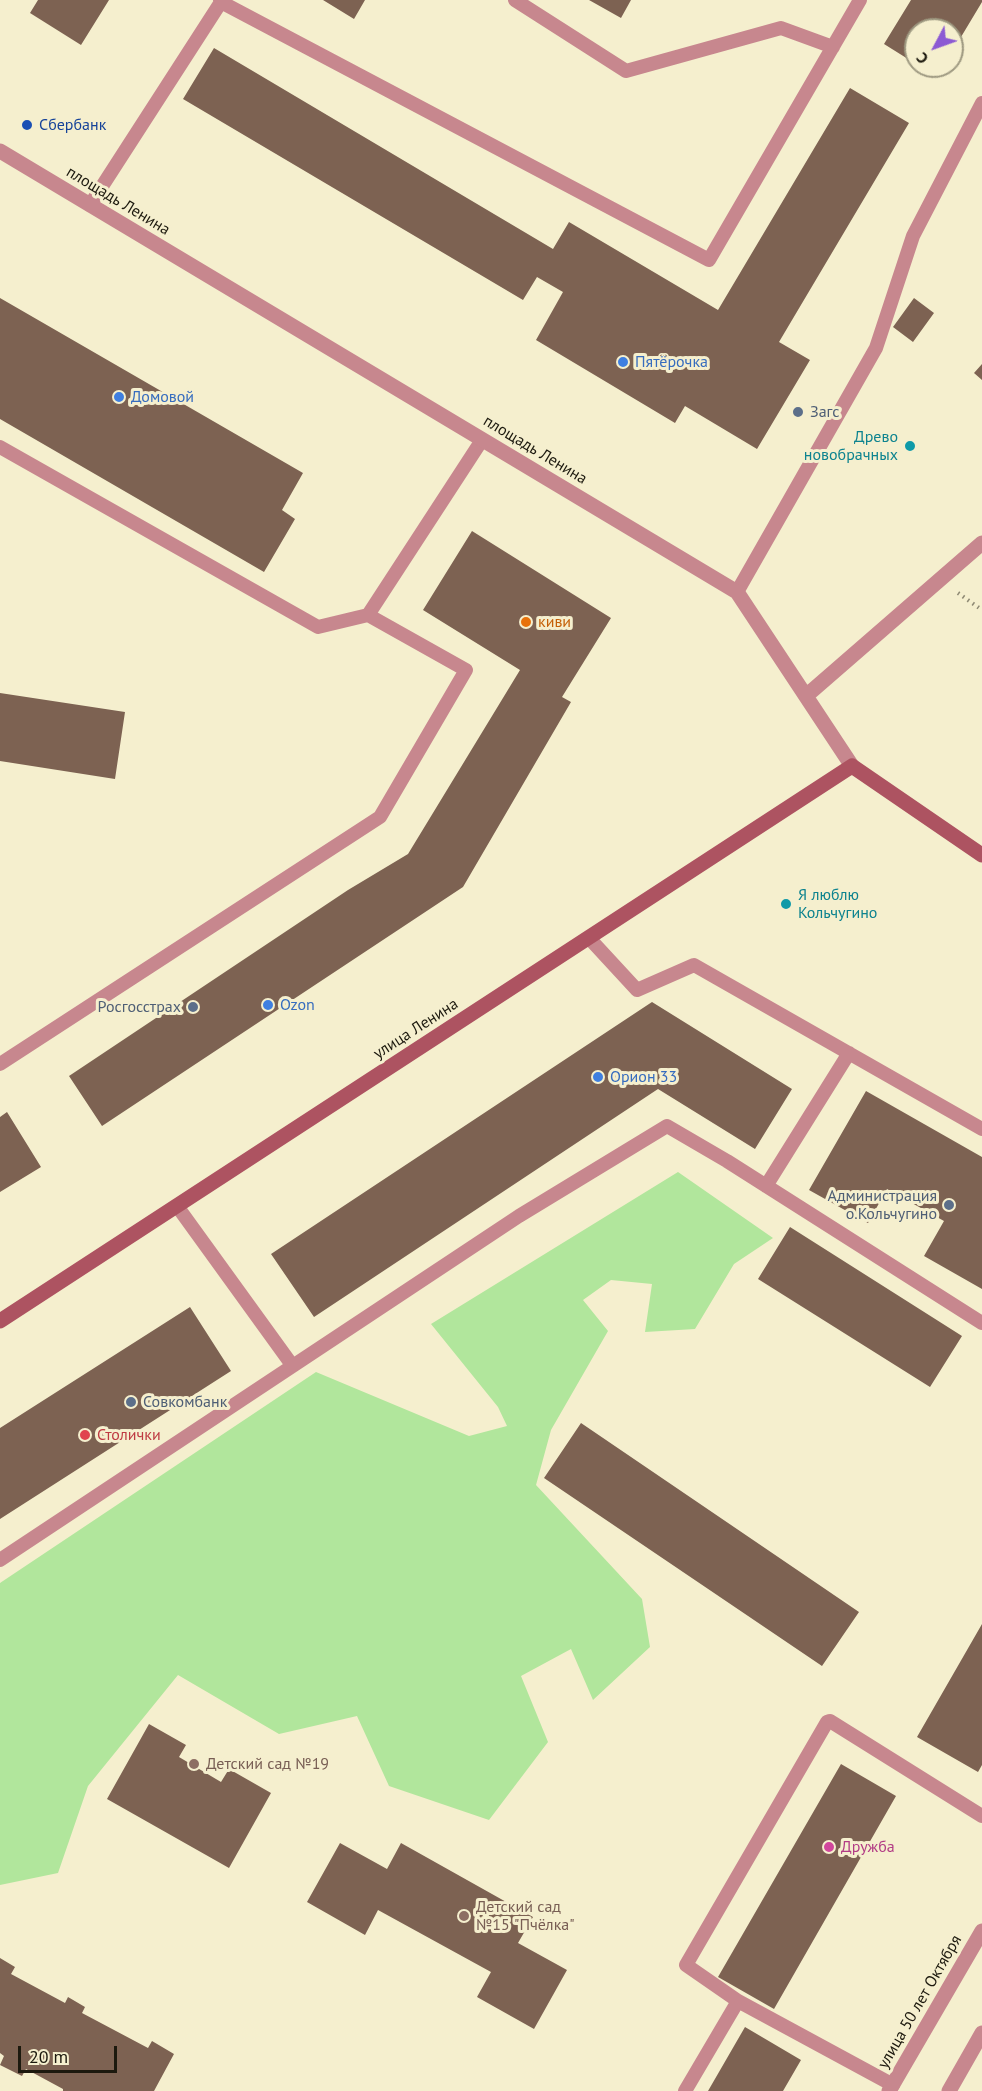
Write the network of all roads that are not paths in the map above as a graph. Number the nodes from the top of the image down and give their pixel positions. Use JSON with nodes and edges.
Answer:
{"nodes":[{"id":1,"x":515,"y":0,"type":"edge"},
{"id":2,"x":860,"y":0,"type":"edge"},
{"id":3,"x":220,"y":1,"type":"edge"},
{"id":4,"x":833,"y":47,"type":"junction"},
{"id":5,"x":982,"y":103,"type":"edge"},
{"id":6,"x":0,"y":151,"type":"edge"},
{"id":7,"x":90,"y":205,"type":"junction"},
{"id":8,"x":482,"y":440,"type":"junction"},
{"id":9,"x":0,"y":447,"type":"edge"},
{"id":10,"x":982,"y":543,"type":"edge"},
{"id":11,"x":737,"y":591,"type":"junction"},
{"id":12,"x":368,"y":615,"type":"junction"},
{"id":13,"x":806,"y":696,"type":"junction"},
{"id":14,"x":852,"y":766,"type":"junction"},
{"id":15,"x":982,"y":855,"type":"edge"},
{"id":16,"x":589,"y":938,"type":"junction"},
{"id":17,"x":849,"y":1053,"type":"junction"},
{"id":18,"x":0,"y":1064,"type":"edge"},
{"id":19,"x":982,"y":1129,"type":"edge"},
{"id":20,"x":766,"y":1186,"type":"junction"},
{"id":21,"x":177,"y":1206,"type":"junction"},
{"id":22,"x":0,"y":1321,"type":"edge"},
{"id":23,"x":982,"y":1323,"type":"edge"},
{"id":24,"x":292,"y":1365,"type":"junction"},
{"id":25,"x":0,"y":1560,"type":"edge"},
{"id":26,"x":982,"y":1816,"type":"edge"},
{"id":27,"x":982,"y":1931,"type":"edge"},
{"id":28,"x":738,"y":2001,"type":"junction"},
{"id":29,"x":982,"y":2033,"type":"edge"},
{"id":30,"x":891,"y":2088,"type":"edge"},
{"id":31,"x":685,"y":2091,"type":"edge"},
{"id":32,"x":949,"y":2091,"type":"edge"}],
"edges":[{"from":1,"to":4,"type":"lane"},
{"from":2,"to":4,"type":"lane"},
{"from":3,"to":4,"type":"lane"},
{"from":3,"to":7,"type":"lane"},
{"from":5,"to":11,"type":"lane"},
{"from":6,"to":7,"type":"street","name":"площадь Ленина"},
{"from":7,"to":8,"type":"street","name":"площадь Ленина"},
{"from":8,"to":11,"type":"street","name":"площадь Ленина"},
{"from":8,"to":12,"type":"lane"},
{"from":9,"to":12,"type":"lane"},
{"from":10,"to":13,"type":"street"},
{"from":11,"to":13,"type":"street","name":"площадь Ленина"},
{"from":12,"to":18,"type":"lane"},
{"from":13,"to":14,"type":"street","name":"площадь Ленина"},
{"from":14,"to":15,"type":"main road","name":"площадь Ленина"},
{"from":14,"to":16,"type":"main road","name":"улица Ленина"},
{"from":16,"to":17,"type":"lane"},
{"from":16,"to":21,"type":"main road","name":"улица Ленина"},
{"from":17,"to":19,"type":"lane"},
{"from":17,"to":20,"type":"lane"},
{"from":20,"to":23,"type":"lane"},
{"from":20,"to":24,"type":"lane"},
{"from":21,"to":22,"type":"main road","name":"улица Ленина"},
{"from":21,"to":24,"type":"lane"},
{"from":24,"to":25,"type":"lane"},
{"from":26,"to":28,"type":"lane"},
{"from":27,"to":30,"type":"street","name":"улица 50 лет Октября"},
{"from":28,"to":30,"type":"lane"},
{"from":28,"to":31,"type":"lane"},
{"from":29,"to":32,"type":"street"}]}
